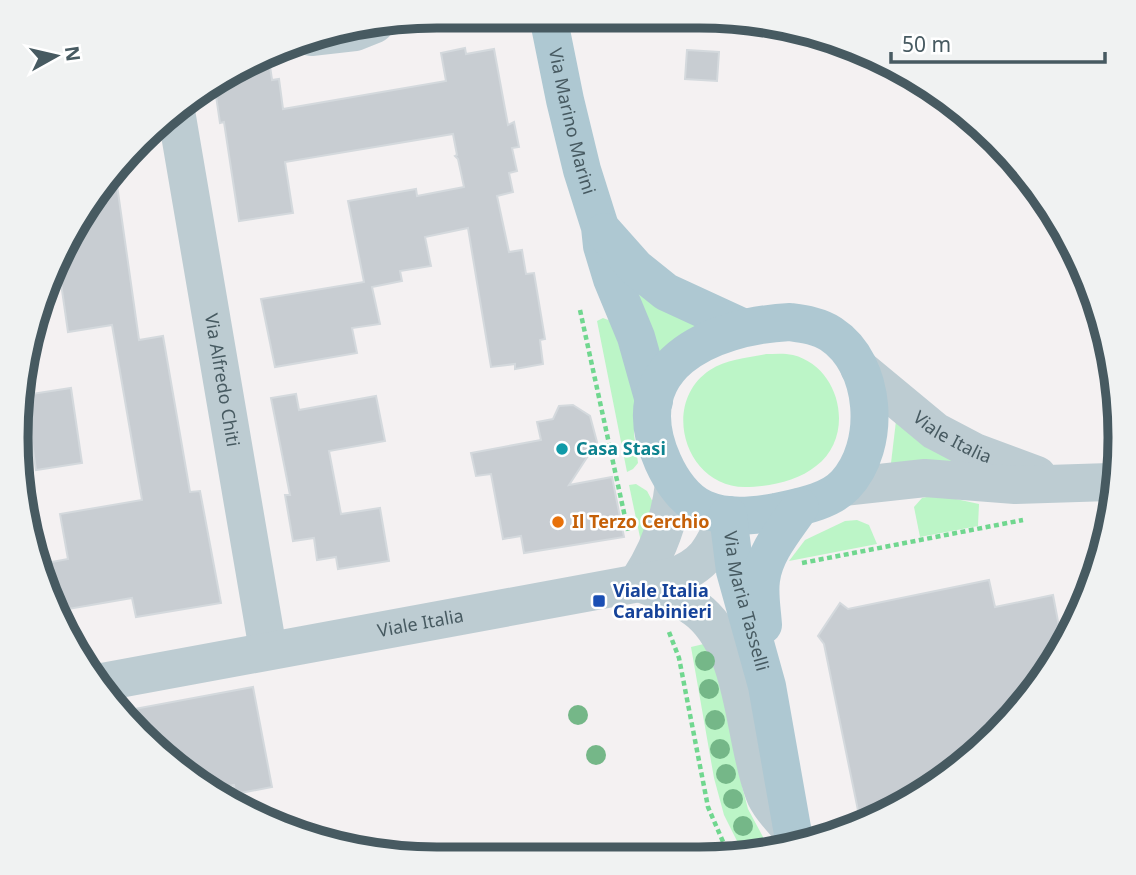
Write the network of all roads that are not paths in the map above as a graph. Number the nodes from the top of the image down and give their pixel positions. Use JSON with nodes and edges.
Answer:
{"nodes":[{"id":1,"x":551,"y":28,"type":"edge"},
{"id":2,"x":178,"y":121,"type":"edge"},
{"id":3,"x":600,"y":228,"type":"junction"},
{"id":4,"x":743,"y":327,"type":"junction"},
{"id":5,"x":859,"y":368,"type":"junction"},
{"id":6,"x":654,"y":401,"type":"junction"},
{"id":7,"x":1105,"y":482,"type":"edge"},
{"id":8,"x":674,"y":484,"type":"junction"},
{"id":9,"x":1058,"y":484,"type":"junction"},
{"id":10,"x":843,"y":487,"type":"junction"},
{"id":11,"x":800,"y":507,"type":"junction"},
{"id":12,"x":728,"y":515,"type":"junction"},
{"id":13,"x":638,"y":582,"type":"junction"},
{"id":14,"x":268,"y":650,"type":"junction"},
{"id":15,"x":108,"y":681,"type":"edge"},
{"id":16,"x":766,"y":686,"type":"junction"},
{"id":17,"x":794,"y":835,"type":"edge"},
{"id":18,"x":792,"y":836,"type":"edge"}],
"edges":[{"from":1,"to":3,"type":"main road","name":"Via Marino Marini"},
{"from":2,"to":14,"type":"street","name":"Via Alfredo Chiti"},
{"from":3,"to":4,"type":"main road","name":"Via Marino Marini"},
{"from":3,"to":6,"type":"main road","name":"Via Marino Marini"},
{"from":4,"to":5,"type":"main road"},
{"from":4,"to":6,"type":"main road"},
{"from":5,"to":9,"type":"street","name":"Viale Italia"},
{"from":5,"to":10,"type":"main road"},
{"from":6,"to":8,"type":"main road"},
{"from":7,"to":9,"type":"street","name":"Viale Italia"},
{"from":8,"to":12,"type":"main road"},
{"from":8,"to":13,"type":"street"},
{"from":9,"to":10,"type":"street","name":"Viale Italia"},
{"from":10,"to":11,"type":"main road"},
{"from":11,"to":12,"type":"main road"},
{"from":11,"to":16,"type":"main road","name":"Via Maria Tasselli"},
{"from":12,"to":13,"type":"street","name":"Viale Italia"},
{"from":12,"to":16,"type":"main road","name":"Via Maria Tasselli"},
{"from":13,"to":14,"type":"street","name":"Viale Italia"},
{"from":13,"to":18,"type":"street"},
{"from":14,"to":15,"type":"street","name":"Viale Italia"},
{"from":16,"to":17,"type":"main road","name":"Via Maria Tasselli"}]}
